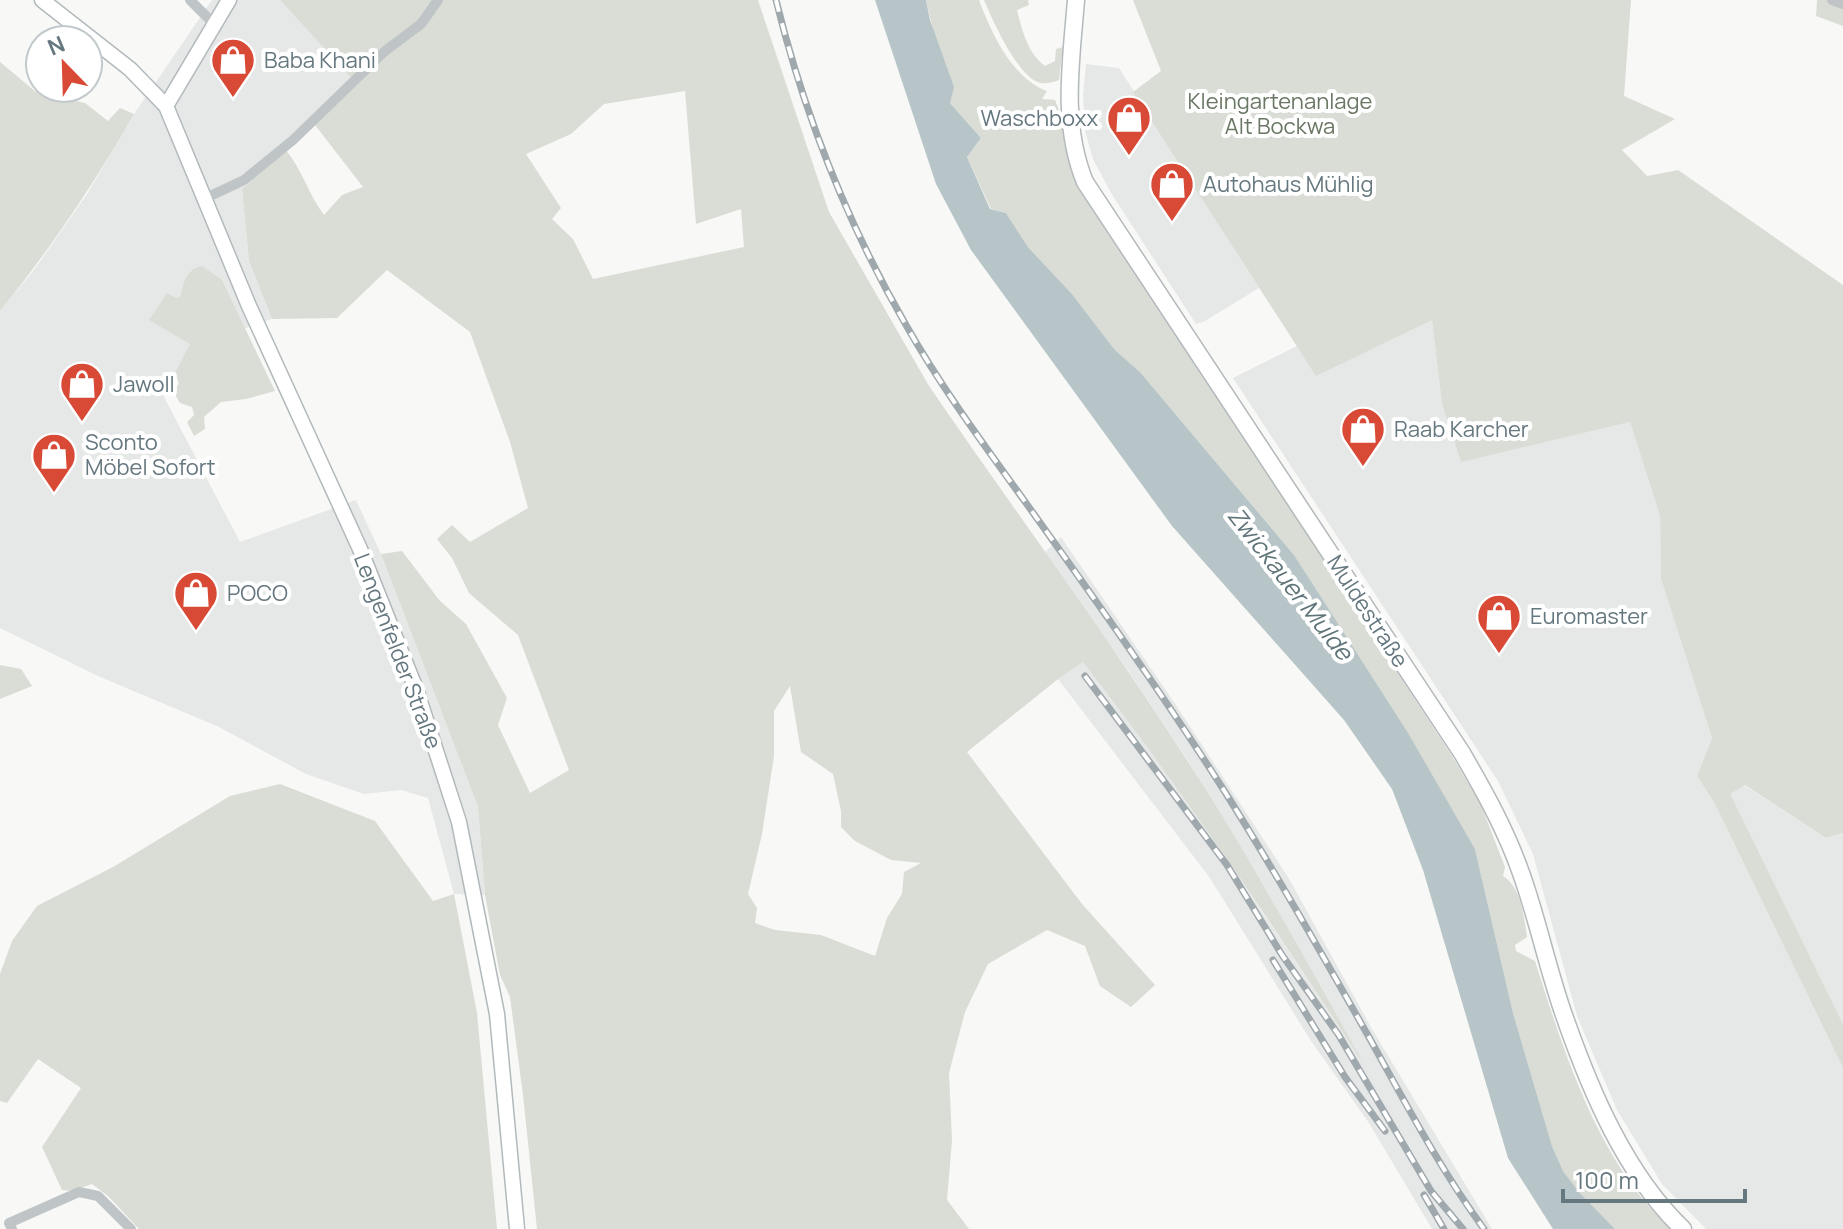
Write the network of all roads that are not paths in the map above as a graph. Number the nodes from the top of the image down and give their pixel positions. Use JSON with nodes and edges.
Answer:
{"nodes":[{"id":1,"x":42,"y":0,"type":"edge"},
{"id":2,"x":190,"y":0,"type":"edge"},
{"id":3,"x":229,"y":0,"type":"edge"},
{"id":4,"x":438,"y":0,"type":"edge"},
{"id":5,"x":1076,"y":0,"type":"edge"},
{"id":6,"x":1832,"y":0,"type":"edge"},
{"id":7,"x":1843,"y":4,"type":"edge"},
{"id":8,"x":214,"y":24,"type":"junction"},
{"id":9,"x":166,"y":106,"type":"junction"},
{"id":10,"x":206,"y":198,"type":"junction"},
{"id":11,"x":12,"y":1229,"type":"edge"},
{"id":12,"x":131,"y":1229,"type":"edge"},
{"id":13,"x":517,"y":1229,"type":"edge"},
{"id":14,"x":1683,"y":1229,"type":"edge"}],
"edges":[{"from":1,"to":9,"type":"main road"},
{"from":2,"to":8,"type":"street"},
{"from":3,"to":8,"type":"main road"},
{"from":4,"to":10,"type":"street"},
{"from":5,"to":14,"type":"main road","name":"Muldestraße"},
{"from":6,"to":7,"type":"street"},
{"from":8,"to":9,"type":"main road"},
{"from":9,"to":10,"type":"main road","name":"Lengenfelder Straße"},
{"from":10,"to":13,"type":"main road","name":"Lengenfelder Straße"},
{"from":11,"to":12,"type":"street"}]}
